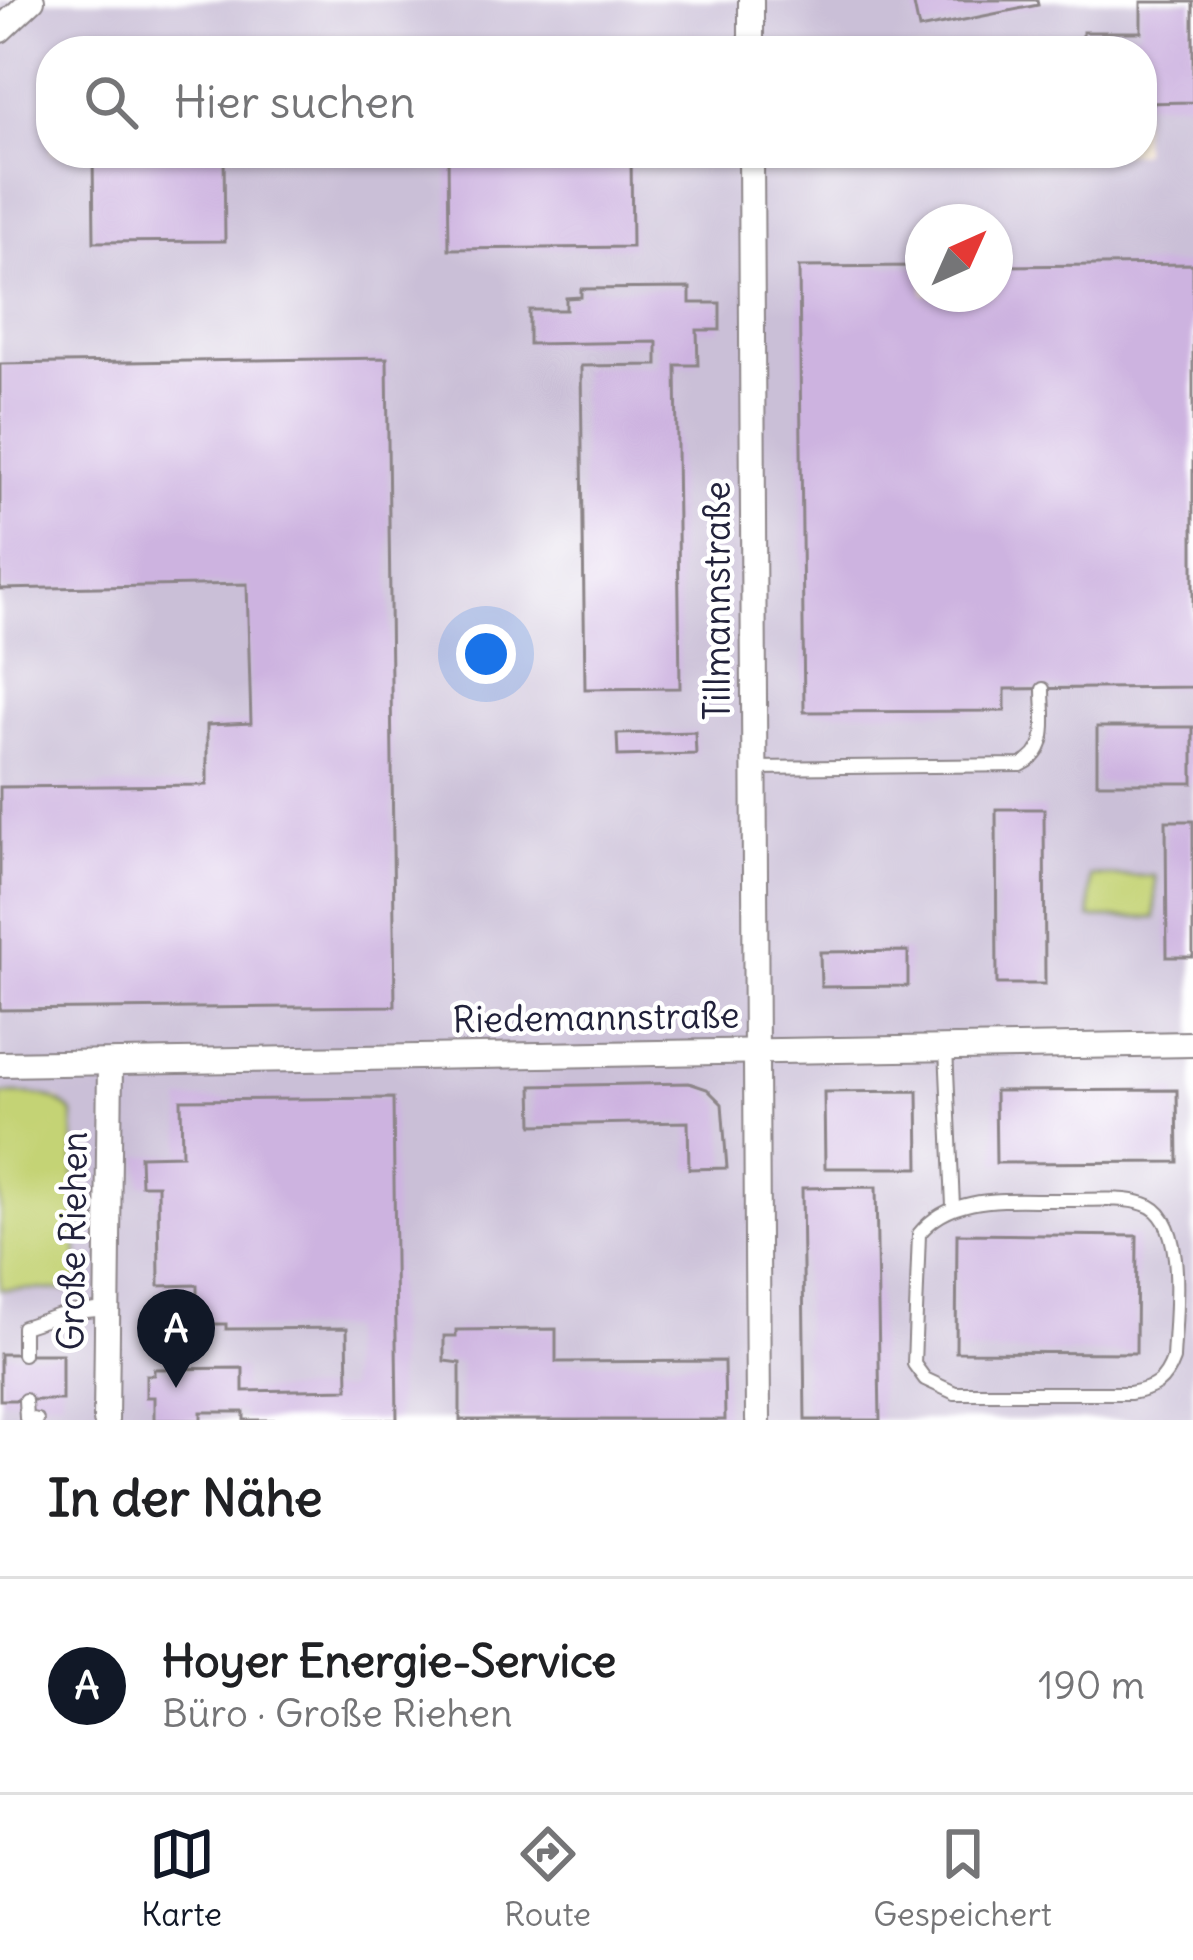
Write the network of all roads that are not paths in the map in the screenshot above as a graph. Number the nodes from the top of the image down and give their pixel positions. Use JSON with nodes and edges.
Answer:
{"nodes":[{"id":1,"x":32,"y":0,"type":"edge"},
{"id":2,"x":751,"y":0,"type":"edge"},
{"id":3,"x":0,"y":30,"type":"edge"},
{"id":4,"x":751,"y":36,"type":"edge"},
{"id":5,"x":751,"y":168,"type":"edge"},
{"id":6,"x":1043,"y":688,"type":"dead end"},
{"id":7,"x":753,"y":768,"type":"junction"},
{"id":8,"x":1193,"y":1044,"type":"edge"},
{"id":9,"x":946,"y":1047,"type":"junction"},
{"id":10,"x":754,"y":1049,"type":"junction"},
{"id":11,"x":110,"y":1063,"type":"junction"},
{"id":12,"x":0,"y":1064,"type":"edge"},
{"id":13,"x":953,"y":1207,"type":"junction"},
{"id":14,"x":108,"y":1309,"type":"junction"},
{"id":15,"x":23,"y":1354,"type":"dead end"},
{"id":16,"x":25,"y":1400,"type":"dead end"},
{"id":17,"x":37,"y":1420,"type":"edge"},
{"id":18,"x":106,"y":1420,"type":"edge"},
{"id":19,"x":758,"y":1420,"type":"edge"}],
"edges":[{"from":1,"to":3,"type":"street"},
{"from":2,"to":4,"type":"street"},
{"from":5,"to":7,"type":"street","name":"Tillmannstraße"},
{"from":6,"to":7,"type":"lane"},
{"from":7,"to":10,"type":"street","name":"Tillmannstraße"},
{"from":8,"to":9,"type":"street","name":"Riedemannstraße"},
{"from":9,"to":10,"type":"street","name":"Riedemannstraße"},
{"from":9,"to":13,"type":"lane"},
{"from":10,"to":11,"type":"street","name":"Riedemannstraße"},
{"from":10,"to":19,"type":"street","name":"Tillmannstraße"},
{"from":11,"to":12,"type":"street","name":"Riedemannstraße"},
{"from":11,"to":14,"type":"street","name":"Große Riehen"},
{"from":13,"to":13,"type":"lane"},
{"from":14,"to":15,"type":"lane"},
{"from":14,"to":18,"type":"street","name":"Große Riehen"},
{"from":16,"to":17,"type":"lane"}]}
